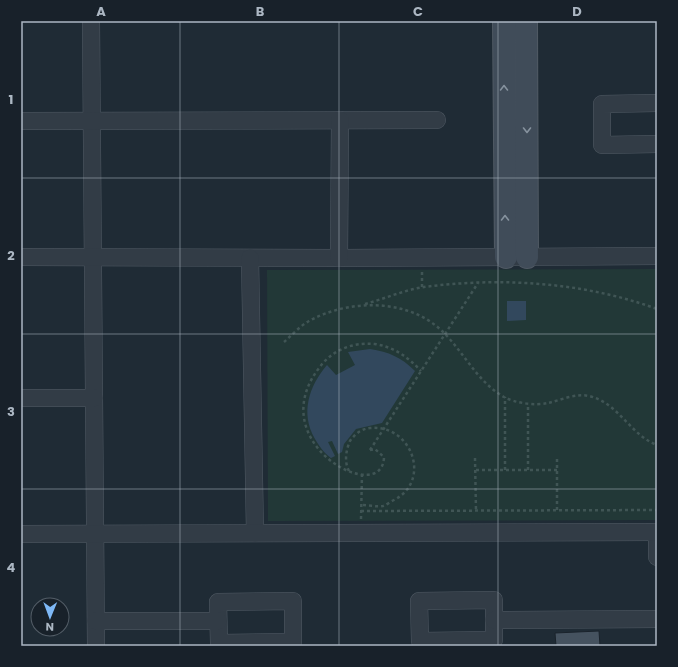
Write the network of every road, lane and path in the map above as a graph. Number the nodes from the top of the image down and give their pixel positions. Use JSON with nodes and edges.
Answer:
{"nodes":[{"id":1,"x":91,"y":21,"type":"edge"},
{"id":2,"x":504,"y":21,"type":"edge"},
{"id":3,"x":526,"y":21,"type":"edge"},
{"id":4,"x":657,"y":104,"type":"edge"},
{"id":5,"x":92,"y":120,"type":"junction"},
{"id":6,"x":340,"y":120,"type":"junction"},
{"id":7,"x":437,"y":120,"type":"dead end"},
{"id":8,"x":21,"y":121,"type":"edge"},
{"id":9,"x":657,"y":144,"type":"edge"},
{"id":10,"x":21,"y":256,"type":"edge"},
{"id":11,"x":657,"y":256,"type":"edge"},
{"id":12,"x":94,"y":257,"type":"junction"},
{"id":13,"x":506,"y":257,"type":"junction"},
{"id":14,"x":527,"y":257,"type":"junction"},
{"id":15,"x":250,"y":258,"type":"junction"},
{"id":16,"x":340,"y":258,"type":"junction"},
{"id":17,"x":478,"y":283,"type":"junction"},
{"id":18,"x":364,"y":305,"type":"junction"},
{"id":19,"x":657,"y":309,"type":"edge"},
{"id":20,"x":445,"y":334,"type":"junction"},
{"id":21,"x":284,"y":342,"type":"dead end"},
{"id":22,"x":421,"y":371,"type":"junction"},
{"id":23,"x":21,"y":398,"type":"edge"},
{"id":24,"x":94,"y":398,"type":"junction"},
{"id":25,"x":505,"y":398,"type":"junction"},
{"id":26,"x":528,"y":404,"type":"junction"},
{"id":27,"x":384,"y":429,"type":"junction"},
{"id":28,"x":657,"y":445,"type":"edge"},
{"id":29,"x":475,"y":458,"type":"dead end"},
{"id":30,"x":557,"y":459,"type":"dead end"},
{"id":31,"x":476,"y":470,"type":"junction"},
{"id":32,"x":505,"y":470,"type":"junction"},
{"id":33,"x":528,"y":470,"type":"junction"},
{"id":34,"x":557,"y":470,"type":"junction"},
{"id":35,"x":350,"y":472,"type":"junction"},
{"id":36,"x":362,"y":474,"type":"junction"},
{"id":37,"x":361,"y":505,"type":"junction"},
{"id":38,"x":557,"y":510,"type":"junction"},
{"id":39,"x":657,"y":510,"type":"edge"},
{"id":40,"x":361,"y":511,"type":"junction"},
{"id":41,"x":476,"y":511,"type":"junction"},
{"id":42,"x":657,"y":532,"type":"edge"},
{"id":43,"x":361,"y":533,"type":"junction"},
{"id":44,"x":21,"y":534,"type":"edge"},
{"id":45,"x":95,"y":534,"type":"junction"},
{"id":46,"x":255,"y":534,"type":"junction"},
{"id":47,"x":657,"y":557,"type":"edge"},
{"id":48,"x":657,"y":619,"type":"edge"},
{"id":49,"x":494,"y":620,"type":"junction"},
{"id":50,"x":218,"y":621,"type":"junction"},
{"id":51,"x":96,"y":622,"type":"junction"},
{"id":52,"x":96,"y":646,"type":"edge"}],
"edges":[{"from":1,"to":5,"type":"street"},
{"from":13,"to":2,"type":"street","one_way":true},
{"from":3,"to":14,"type":"street","one_way":true},
{"from":4,"to":9,"type":"street"},
{"from":5,"to":6,"type":"street"},
{"from":5,"to":8,"type":"street"},
{"from":5,"to":12,"type":"street"},
{"from":6,"to":7,"type":"street"},
{"from":6,"to":16,"type":"street"},
{"from":10,"to":12,"type":"street"},
{"from":11,"to":14,"type":"street"},
{"from":12,"to":15,"type":"street"},
{"from":12,"to":24,"type":"street"},
{"from":13,"to":14,"type":"street"},
{"from":13,"to":16,"type":"street"},
{"from":15,"to":16,"type":"street"},
{"from":15,"to":46,"type":"street"},
{"from":17,"to":18,"type":"path"},
{"from":17,"to":19,"type":"path"},
{"from":17,"to":20,"type":"path"},
{"from":18,"to":20,"type":"path"},
{"from":18,"to":21,"type":"path"},
{"from":20,"to":22,"type":"path"},
{"from":20,"to":25,"type":"path"},
{"from":22,"to":27,"type":"path"},
{"from":22,"to":35,"type":"path"},
{"from":23,"to":24,"type":"street"},
{"from":24,"to":45,"type":"street"},
{"from":25,"to":26,"type":"path"},
{"from":25,"to":32,"type":"path"},
{"from":26,"to":28,"type":"path"},
{"from":26,"to":33,"type":"path"},
{"from":27,"to":35,"type":"path"},
{"from":27,"to":36,"type":"path"},
{"from":27,"to":37,"type":"path"},
{"from":29,"to":31,"type":"path"},
{"from":30,"to":34,"type":"path"},
{"from":31,"to":32,"type":"path"},
{"from":31,"to":41,"type":"path"},
{"from":32,"to":33,"type":"path"},
{"from":33,"to":34,"type":"path"},
{"from":34,"to":38,"type":"path"},
{"from":35,"to":36,"type":"path"},
{"from":36,"to":37,"type":"path"},
{"from":37,"to":40,"type":"path"},
{"from":38,"to":39,"type":"path"},
{"from":38,"to":41,"type":"path"},
{"from":40,"to":41,"type":"path"},
{"from":40,"to":43,"type":"path"},
{"from":42,"to":43,"type":"street"},
{"from":42,"to":47,"type":"street"},
{"from":43,"to":46,"type":"street"},
{"from":44,"to":45,"type":"street"},
{"from":45,"to":46,"type":"street"},
{"from":45,"to":51,"type":"street"},
{"from":48,"to":49,"type":"street"},
{"from":49,"to":49,"type":"street"},
{"from":50,"to":50,"type":"street"},
{"from":50,"to":51,"type":"street"},
{"from":51,"to":52,"type":"street"}]}
